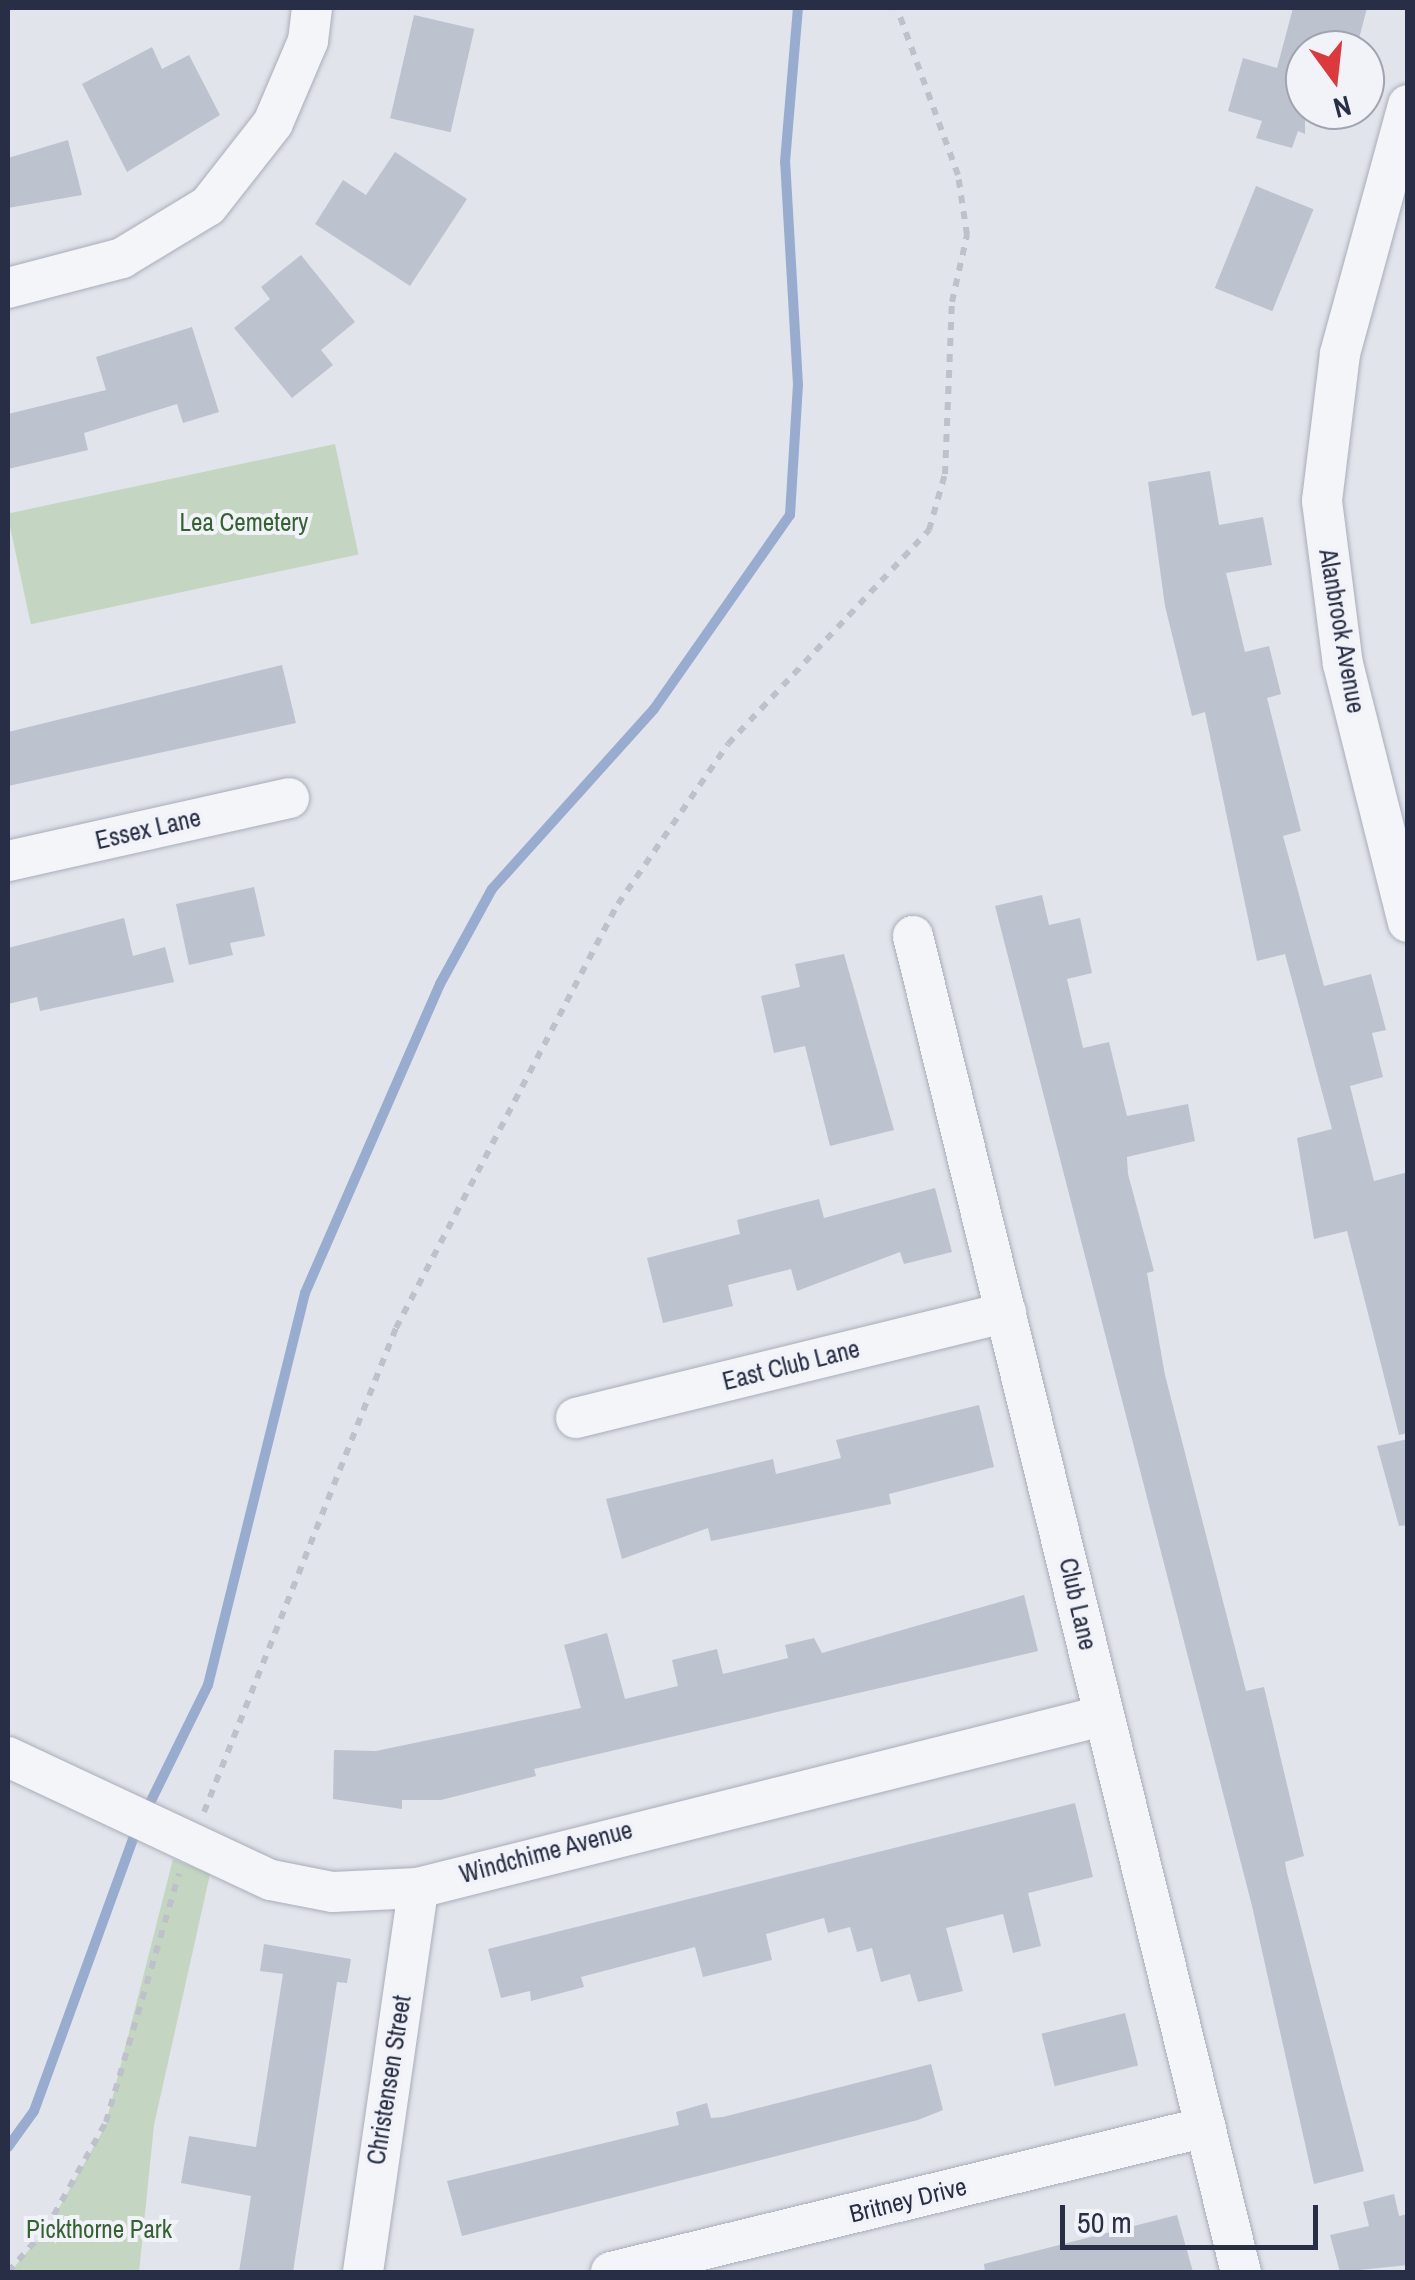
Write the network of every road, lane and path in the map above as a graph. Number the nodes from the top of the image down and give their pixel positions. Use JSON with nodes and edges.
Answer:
{"nodes":[{"id":1,"x":312,"y":8,"type":"edge"},
{"id":2,"x":897,"y":8,"type":"edge"},
{"id":3,"x":1408,"y":106,"type":"edge"},
{"id":4,"x":8,"y":288,"type":"edge"},
{"id":5,"x":289,"y":798,"type":"dead end"},
{"id":6,"x":8,"y":861,"type":"edge"},
{"id":7,"x":1408,"y":922,"type":"edge"},
{"id":8,"x":913,"y":936,"type":"dead end"},
{"id":9,"x":1006,"y":1312,"type":"junction"},
{"id":10,"x":576,"y":1418,"type":"dead end"},
{"id":11,"x":1102,"y":1716,"type":"junction"},
{"id":12,"x":8,"y":1757,"type":"edge"},
{"id":13,"x":174,"y":1838,"type":"junction"},
{"id":14,"x":418,"y":1888,"type":"junction"},
{"id":15,"x":1206,"y":2128,"type":"junction"},
{"id":16,"x":8,"y":2272,"type":"edge"},
{"id":17,"x":364,"y":2272,"type":"edge"},
{"id":18,"x":611,"y":2272,"type":"edge"},
{"id":19,"x":1242,"y":2272,"type":"edge"}],
"edges":[{"from":1,"to":4,"type":"street"},
{"from":2,"to":13,"type":"path"},
{"from":3,"to":7,"type":"street","name":"Alanbrook Avenue"},
{"from":5,"to":6,"type":"street","name":"Essex Lane"},
{"from":8,"to":9,"type":"street","name":"Club Lane"},
{"from":9,"to":10,"type":"street","name":"East Club Lane"},
{"from":9,"to":11,"type":"street","name":"Club Lane"},
{"from":11,"to":14,"type":"street","name":"Windchime Avenue"},
{"from":11,"to":15,"type":"street","name":"Club Lane"},
{"from":12,"to":13,"type":"street","name":"Windchime Avenue"},
{"from":13,"to":14,"type":"street","name":"Windchime Avenue"},
{"from":13,"to":16,"type":"path"},
{"from":14,"to":17,"type":"street","name":"Christensen Street"},
{"from":15,"to":18,"type":"street","name":"Britney Drive"},
{"from":15,"to":19,"type":"street","name":"Club Lane"}]}
